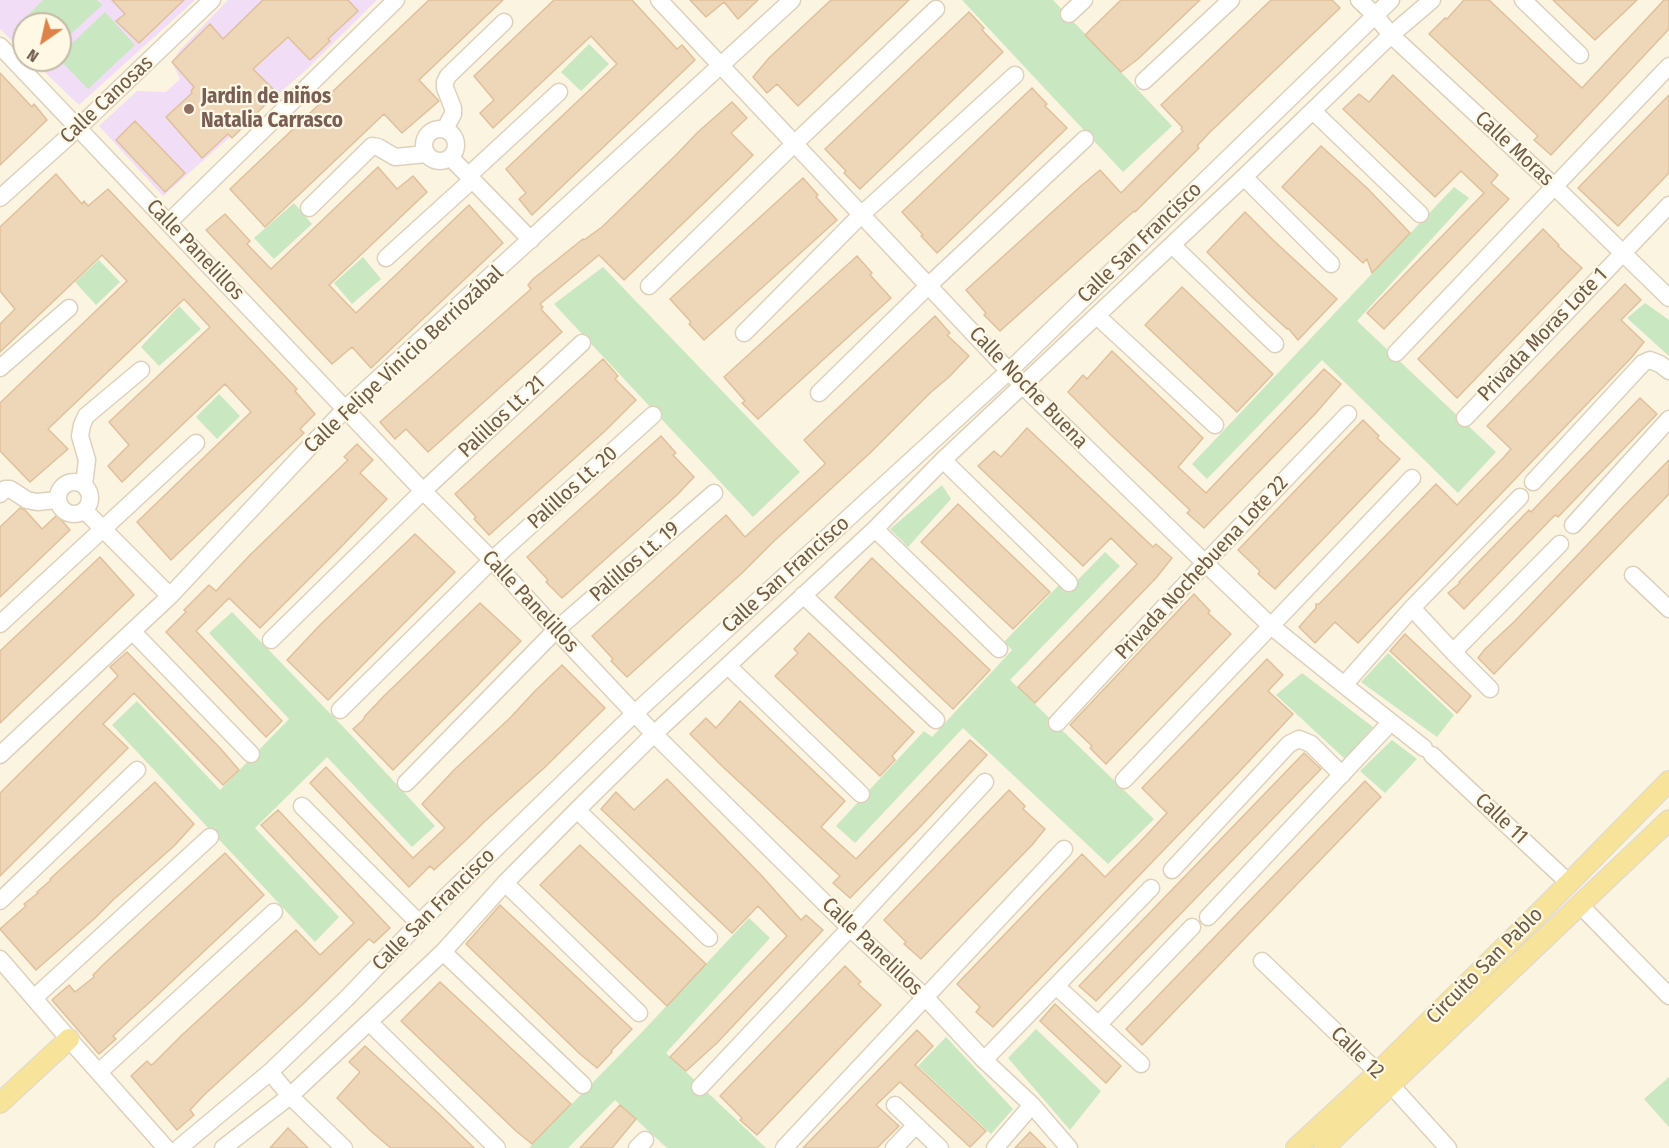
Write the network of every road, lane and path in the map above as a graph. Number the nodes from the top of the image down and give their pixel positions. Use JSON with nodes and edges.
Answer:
{"nodes":[{"id":1,"x":212,"y":0,"type":"edge"},
{"id":2,"x":396,"y":0,"type":"edge"},
{"id":3,"x":659,"y":0,"type":"edge"},
{"id":4,"x":792,"y":0,"type":"edge"},
{"id":5,"x":1084,"y":0,"type":"edge"},
{"id":6,"x":1231,"y":0,"type":"edge"},
{"id":7,"x":1359,"y":0,"type":"edge"},
{"id":8,"x":1391,"y":0,"type":"edge"},
{"id":9,"x":1432,"y":0,"type":"edge"},
{"id":10,"x":1523,"y":0,"type":"edge"},
{"id":11,"x":936,"y":9,"type":"dead end"},
{"id":12,"x":1069,"y":14,"type":"dead end"},
{"id":13,"x":1375,"y":15,"type":"junction"},
{"id":14,"x":504,"y":22,"type":"dead end"},
{"id":15,"x":1391,"y":35,"type":"junction"},
{"id":16,"x":0,"y":46,"type":"edge"},
{"id":17,"x":1580,"y":56,"type":"dead end"},
{"id":18,"x":722,"y":65,"type":"junction"},
{"id":19,"x":1669,"y":66,"type":"edge"},
{"id":20,"x":1015,"y":75,"type":"dead end"},
{"id":21,"x":1144,"y":81,"type":"dead end"},
{"id":22,"x":559,"y":92,"type":"dead end"},
{"id":23,"x":1313,"y":111,"type":"junction"},
{"id":24,"x":78,"y":128,"type":"junction"},
{"id":25,"x":445,"y":129,"type":"junction"},
{"id":26,"x":1085,"y":139,"type":"dead end"},
{"id":27,"x":795,"y":144,"type":"junction"},
{"id":28,"x":426,"y":154,"type":"junction"},
{"id":29,"x":451,"y":158,"type":"junction"},
{"id":30,"x":1244,"y":177,"type":"junction"},
{"id":31,"x":470,"y":178,"type":"junction"},
{"id":32,"x":1554,"y":186,"type":"junction"},
{"id":33,"x":0,"y":198,"type":"edge"},
{"id":34,"x":1669,"y":205,"type":"edge"},
{"id":35,"x":309,"y":208,"type":"dead end"},
{"id":36,"x":862,"y":214,"type":"junction"},
{"id":37,"x":1420,"y":214,"type":"dead end"},
{"id":38,"x":169,"y":222,"type":"junction"},
{"id":39,"x":531,"y":240,"type":"junction"},
{"id":40,"x":1172,"y":245,"type":"junction"},
{"id":41,"x":1622,"y":253,"type":"junction"},
{"id":42,"x":386,"y":258,"type":"dead end"},
{"id":43,"x":1331,"y":264,"type":"dead end"},
{"id":44,"x":930,"y":285,"type":"junction"},
{"id":45,"x":650,"y":286,"type":"dead end"},
{"id":46,"x":1669,"y":298,"type":"edge"},
{"id":47,"x":69,"y":308,"type":"dead end"},
{"id":48,"x":1097,"y":316,"type":"junction"},
{"id":49,"x":744,"y":333,"type":"dead end"},
{"id":50,"x":582,"y":343,"type":"dead end"},
{"id":51,"x":1275,"y":344,"type":"dead end"},
{"id":52,"x":1396,"y":353,"type":"dead end"},
{"id":53,"x":0,"y":368,"type":"edge"},
{"id":54,"x":141,"y":370,"type":"dead end"},
{"id":55,"x":1010,"y":370,"type":"junction"},
{"id":56,"x":1669,"y":371,"type":"edge"},
{"id":57,"x":1023,"y":386,"type":"junction"},
{"id":58,"x":819,"y":393,"type":"dead end"},
{"id":59,"x":345,"y":409,"type":"junction"},
{"id":60,"x":1348,"y":414,"type":"dead end"},
{"id":61,"x":653,"y":415,"type":"dead end"},
{"id":62,"x":1465,"y":418,"type":"dead end"},
{"id":63,"x":1669,"y":419,"type":"edge"},
{"id":64,"x":1215,"y":425,"type":"dead end"},
{"id":65,"x":196,"y":443,"type":"dead end"},
{"id":66,"x":944,"y":460,"type":"junction"},
{"id":67,"x":1412,"y":478,"type":"dead end"},
{"id":68,"x":1533,"y":482,"type":"dead end"},
{"id":69,"x":84,"y":485,"type":"junction"},
{"id":70,"x":423,"y":490,"type":"junction"},
{"id":71,"x":0,"y":494,"type":"edge"},
{"id":72,"x":714,"y":494,"type":"dead end"},
{"id":73,"x":1520,"y":497,"type":"dead end"},
{"id":74,"x":58,"y":500,"type":"junction"},
{"id":75,"x":85,"y":511,"type":"junction"},
{"id":76,"x":1573,"y":525,"type":"dead end"},
{"id":77,"x":104,"y":528,"type":"junction"},
{"id":78,"x":875,"y":529,"type":"junction"},
{"id":79,"x":1560,"y":544,"type":"dead end"},
{"id":80,"x":492,"y":560,"type":"junction"},
{"id":81,"x":1205,"y":563,"type":"junction"},
{"id":82,"x":1633,"y":575,"type":"dead end"},
{"id":83,"x":1069,"y":583,"type":"dead end"},
{"id":84,"x":803,"y":595,"type":"junction"},
{"id":85,"x":170,"y":596,"type":"junction"},
{"id":86,"x":1412,"y":608,"type":"junction"},
{"id":87,"x":1669,"y":609,"type":"edge"},
{"id":88,"x":0,"y":624,"type":"edge"},
{"id":89,"x":1271,"y":626,"type":"junction"},
{"id":90,"x":556,"y":630,"type":"junction"},
{"id":91,"x":133,"y":632,"type":"junction"},
{"id":92,"x":271,"y":640,"type":"dead end"},
{"id":93,"x":999,"y":650,"type":"dead end"},
{"id":94,"x":1453,"y":652,"type":"junction"},
{"id":95,"x":728,"y":666,"type":"junction"},
{"id":96,"x":1344,"y":685,"type":"junction"},
{"id":97,"x":1490,"y":689,"type":"dead end"},
{"id":98,"x":340,"y":710,"type":"dead end"},
{"id":99,"x":635,"y":713,"type":"junction"},
{"id":100,"x":936,"y":720,"type":"dead end"},
{"id":101,"x":1391,"y":722,"type":"junction"},
{"id":102,"x":1058,"y":723,"type":"dead end"},
{"id":103,"x":654,"y":734,"type":"junction"},
{"id":104,"x":1428,"y":751,"type":"joint"},
{"id":105,"x":251,"y":754,"type":"dead end"},
{"id":106,"x":0,"y":755,"type":"edge"},
{"id":107,"x":137,"y":771,"type":"dead end"},
{"id":108,"x":1342,"y":775,"type":"junction"},
{"id":109,"x":1124,"y":780,"type":"dead end"},
{"id":110,"x":1669,"y":781,"type":"edge"},
{"id":111,"x":985,"y":782,"type":"dead end"},
{"id":112,"x":406,"y":783,"type":"dead end"},
{"id":113,"x":861,"y":794,"type":"dead end"},
{"id":114,"x":302,"y":806,"type":"dead end"},
{"id":115,"x":577,"y":810,"type":"junction"},
{"id":116,"x":1669,"y":820,"type":"edge"},
{"id":117,"x":210,"y":837,"type":"dead end"},
{"id":118,"x":1065,"y":849,"type":"dead end"},
{"id":119,"x":1172,"y":870,"type":"dead end"},
{"id":120,"x":505,"y":883,"type":"junction"},
{"id":121,"x":1569,"y":883,"type":"junction"},
{"id":122,"x":1151,"y":888,"type":"dead end"},
{"id":123,"x":0,"y":901,"type":"edge"},
{"id":124,"x":1580,"y":905,"type":"junction"},
{"id":125,"x":274,"y":912,"type":"dead end"},
{"id":126,"x":1208,"y":917,"type":"dead end"},
{"id":127,"x":419,"y":923,"type":"junction"},
{"id":128,"x":1192,"y":927,"type":"dead end"},
{"id":129,"x":850,"y":928,"type":"junction"},
{"id":130,"x":709,"y":938,"type":"dead end"},
{"id":131,"x":443,"y":952,"type":"junction"},
{"id":132,"x":0,"y":959,"type":"edge"},
{"id":133,"x":1262,"y":961,"type":"dead end"},
{"id":134,"x":1056,"y":986,"type":"junction"},
{"id":135,"x":1669,"y":996,"type":"edge"},
{"id":136,"x":34,"y":998,"type":"junction"},
{"id":137,"x":925,"y":998,"type":"junction"},
{"id":138,"x":639,"y":1013,"type":"dead end"},
{"id":139,"x":369,"y":1022,"type":"junction"},
{"id":140,"x":1099,"y":1024,"type":"junction"},
{"id":141,"x":69,"y":1039,"type":"junction"},
{"id":142,"x":984,"y":1060,"type":"junction"},
{"id":143,"x":1141,"y":1064,"type":"dead end"},
{"id":144,"x":99,"y":1072,"type":"junction"},
{"id":145,"x":270,"y":1072,"type":"junction"},
{"id":146,"x":1384,"y":1079,"type":"junction"},
{"id":147,"x":583,"y":1085,"type":"dead end"},
{"id":148,"x":700,"y":1087,"type":"dead end"},
{"id":149,"x":290,"y":1096,"type":"junction"},
{"id":150,"x":0,"y":1102,"type":"edge"},
{"id":151,"x":1032,"y":1105,"type":"junction"},
{"id":152,"x":895,"y":1106,"type":"dead end"},
{"id":153,"x":916,"y":1125,"type":"junction"},
{"id":154,"x":166,"y":1148,"type":"edge"},
{"id":155,"x":179,"y":1148,"type":"edge"},
{"id":156,"x":223,"y":1148,"type":"edge"},
{"id":157,"x":344,"y":1148,"type":"edge"},
{"id":158,"x":497,"y":1148,"type":"edge"},
{"id":159,"x":784,"y":1148,"type":"edge"},
{"id":160,"x":894,"y":1148,"type":"edge"},
{"id":161,"x":940,"y":1148,"type":"edge"},
{"id":162,"x":995,"y":1148,"type":"edge"},
{"id":163,"x":1069,"y":1148,"type":"edge"},
{"id":164,"x":1296,"y":1148,"type":"edge"},
{"id":165,"x":1324,"y":1148,"type":"edge"},
{"id":166,"x":1448,"y":1148,"type":"edge"}],
"edges":[{"from":1,"to":24,"type":"street","name":"Calle Canosas"},
{"from":2,"to":38,"type":"street"},
{"from":3,"to":18,"type":"street","name":"Calle Noche Buena"},
{"from":4,"to":18,"type":"street","name":"Calle Felipe Vinicio Berriozábal"},
{"from":5,"to":12,"type":"street"},
{"from":6,"to":21,"type":"street"},
{"from":7,"to":13,"type":"street","name":"Calle Moras"},
{"from":8,"to":13,"type":"street","name":"Calle San Francisco"},
{"from":9,"to":15,"type":"street","name":"Calle San Francisco"},
{"from":10,"to":17,"type":"street"},
{"from":11,"to":27,"type":"street"},
{"from":13,"to":15,"type":"street","name":"Calle Moras"},
{"from":13,"to":55,"type":"street","name":"Calle San Francisco"},
{"from":14,"to":25,"type":"street"},
{"from":15,"to":23,"type":"street","name":"Calle San Francisco"},
{"from":15,"to":32,"type":"street","name":"Calle Moras"},
{"from":16,"to":24,"type":"street","name":"Calle Panelillos"},
{"from":18,"to":27,"type":"street","name":"Calle Noche Buena"},
{"from":18,"to":39,"type":"street","name":"Calle Felipe Vinicio Berriozábal"},
{"from":19,"to":32,"type":"street"},
{"from":20,"to":36,"type":"street"},
{"from":22,"to":31,"type":"street"},
{"from":23,"to":30,"type":"street","name":"Calle San Francisco"},
{"from":23,"to":37,"type":"street"},
{"from":24,"to":33,"type":"street","name":"Calle Canosas"},
{"from":24,"to":38,"type":"street","name":"Calle Panelillos"},
{"from":25,"to":28,"type":"street"},
{"from":25,"to":29,"type":"street"},
{"from":26,"to":44,"type":"street"},
{"from":27,"to":36,"type":"street","name":"Calle Noche Buena"},
{"from":27,"to":45,"type":"street"},
{"from":28,"to":29,"type":"street"},
{"from":28,"to":35,"type":"street"},
{"from":29,"to":31,"type":"street"},
{"from":30,"to":40,"type":"street","name":"Calle San Francisco"},
{"from":30,"to":43,"type":"street"},
{"from":31,"to":39,"type":"street"},
{"from":31,"to":42,"type":"street"},
{"from":32,"to":41,"type":"street","name":"Calle Moras"},
{"from":32,"to":52,"type":"street"},
{"from":34,"to":41,"type":"street","name":"Privada Moras Lote 1"},
{"from":36,"to":44,"type":"street","name":"Calle Noche Buena"},
{"from":36,"to":49,"type":"street"},
{"from":38,"to":59,"type":"street","name":"Calle Panelillos"},
{"from":39,"to":59,"type":"street","name":"Calle Felipe Vinicio Berriozábal"},
{"from":40,"to":48,"type":"street","name":"Calle San Francisco"},
{"from":40,"to":51,"type":"street"},
{"from":41,"to":46,"type":"street","name":"Calle Moras"},
{"from":41,"to":62,"type":"street","name":"Privada Moras Lote 1"},
{"from":44,"to":55,"type":"street","name":"Calle Noche Buena"},
{"from":44,"to":58,"type":"street"},
{"from":47,"to":53,"type":"street"},
{"from":48,"to":57,"type":"street","name":"Calle San Francisco"},
{"from":48,"to":64,"type":"street"},
{"from":50,"to":70,"type":"street","name":"Palillos Lt. 21"},
{"from":54,"to":69,"type":"street"},
{"from":55,"to":57,"type":"street","name":"Calle Noche Buena"},
{"from":55,"to":99,"type":"street","name":"Calle San Francisco"},
{"from":56,"to":68,"type":"street"},
{"from":57,"to":66,"type":"street","name":"Calle San Francisco"},
{"from":57,"to":81,"type":"street","name":"Calle Noche Buena"},
{"from":59,"to":70,"type":"street","name":"Calle Panelillos"},
{"from":59,"to":85,"type":"street","name":"Calle Felipe Vinicio Berriozábal"},
{"from":60,"to":81,"type":"street","name":"Privada Nochebuena Lote 22"},
{"from":61,"to":80,"type":"street","name":"Palillos Lt. 20"},
{"from":63,"to":76,"type":"street"},
{"from":65,"to":77,"type":"street"},
{"from":66,"to":78,"type":"street","name":"Calle San Francisco"},
{"from":66,"to":83,"type":"street"},
{"from":67,"to":89,"type":"street"},
{"from":69,"to":74,"type":"street"},
{"from":69,"to":75,"type":"street"},
{"from":70,"to":80,"type":"street","name":"Calle Panelillos"},
{"from":70,"to":92,"type":"street","name":"Palillos Lt. 21"},
{"from":71,"to":74,"type":"street"},
{"from":72,"to":90,"type":"street","name":"Palillos Lt. 19"},
{"from":73,"to":86,"type":"street"},
{"from":74,"to":75,"type":"street"},
{"from":75,"to":77,"type":"street"},
{"from":77,"to":85,"type":"street"},
{"from":77,"to":88,"type":"street"},
{"from":78,"to":84,"type":"street","name":"Calle San Francisco"},
{"from":78,"to":93,"type":"street"},
{"from":79,"to":94,"type":"street"},
{"from":80,"to":90,"type":"street","name":"Calle Panelillos"},
{"from":80,"to":98,"type":"street","name":"Palillos Lt. 20"},
{"from":81,"to":89,"type":"street","name":"Calle Noche Buena"},
{"from":81,"to":102,"type":"street","name":"Privada Nochebuena Lote 22"},
{"from":82,"to":87,"type":"street"},
{"from":84,"to":95,"type":"street","name":"Calle San Francisco"},
{"from":84,"to":100,"type":"street"},
{"from":85,"to":91,"type":"street","name":"Calle Felipe Vinicio Berriozábal"},
{"from":86,"to":94,"type":"street"},
{"from":86,"to":96,"type":"street"},
{"from":89,"to":96,"type":"street","name":"Calle Noche Buena"},
{"from":89,"to":109,"type":"street"},
{"from":90,"to":99,"type":"street","name":"Calle Panelillos"},
{"from":90,"to":112,"type":"street","name":"Palillos Lt. 19"},
{"from":91,"to":105,"type":"street"},
{"from":91,"to":106,"type":"street","name":"Calle Felipe Vinicio Berriozábal"},
{"from":94,"to":97,"type":"street"},
{"from":95,"to":103,"type":"street","name":"Calle San Francisco"},
{"from":95,"to":113,"type":"street"},
{"from":96,"to":101,"type":"street","name":"Calle Noche Buena"},
{"from":99,"to":103,"type":"street","name":"Calle Panelillos"},
{"from":99,"to":127,"type":"street","name":"Calle San Francisco"},
{"from":101,"to":104,"type":"street","name":"Calle Noche Buena"},
{"from":101,"to":108,"type":"street"},
{"from":103,"to":115,"type":"street","name":"Calle San Francisco"},
{"from":103,"to":129,"type":"street","name":"Calle Panelillos"},
{"from":104,"to":121,"type":"street","name":"Calle 11"},
{"from":107,"to":123,"type":"street"},
{"from":108,"to":119,"type":"street"},
{"from":108,"to":126,"type":"street"},
{"from":110,"to":121,"type":"main road","name":"Circuito San Pablo"},
{"from":111,"to":129,"type":"street"},
{"from":114,"to":127,"type":"street"},
{"from":115,"to":120,"type":"street","name":"Calle San Francisco"},
{"from":115,"to":130,"type":"street"},
{"from":116,"to":124,"type":"main road","name":"Circuito San Pablo"},
{"from":117,"to":136,"type":"street"},
{"from":118,"to":137,"type":"street"},
{"from":120,"to":131,"type":"street","name":"Calle San Francisco"},
{"from":120,"to":138,"type":"street"},
{"from":121,"to":146,"type":"main road","name":"Circuito San Pablo"},
{"from":122,"to":134,"type":"street"},
{"from":124,"to":135,"type":"street"},
{"from":124,"to":146,"type":"main road","name":"Circuito San Pablo"},
{"from":125,"to":144,"type":"street"},
{"from":127,"to":145,"type":"street","name":"Calle San Francisco"},
{"from":128,"to":140,"type":"street"},
{"from":129,"to":137,"type":"street","name":"Calle Panelillos"},
{"from":129,"to":148,"type":"street"},
{"from":131,"to":139,"type":"street","name":"Calle San Francisco"},
{"from":131,"to":147,"type":"street"},
{"from":132,"to":136,"type":"street"},
{"from":133,"to":146,"type":"street","name":"Calle 12"},
{"from":134,"to":140,"type":"street"},
{"from":134,"to":142,"type":"street"},
{"from":136,"to":141,"type":"street"},
{"from":137,"to":142,"type":"street","name":"Calle Panelillos"},
{"from":137,"to":159,"type":"street"},
{"from":139,"to":149,"type":"street","name":"Calle San Francisco"},
{"from":139,"to":158,"type":"street"},
{"from":140,"to":143,"type":"street"},
{"from":141,"to":144,"type":"street"},
{"from":141,"to":150,"type":"main road"},
{"from":142,"to":151,"type":"street","name":"Calle Panelillos"},
{"from":144,"to":154,"type":"street"},
{"from":145,"to":149,"type":"street"},
{"from":145,"to":155,"type":"street","name":"Calle San Francisco"},
{"from":146,"to":164,"type":"main road","name":"Circuito San Pablo"},
{"from":146,"to":165,"type":"main road","name":"Circuito San Pablo"},
{"from":146,"to":166,"type":"street","name":"Calle 12"},
{"from":149,"to":156,"type":"street","name":"Calle San Francisco"},
{"from":149,"to":157,"type":"street"},
{"from":151,"to":162,"type":"street"},
{"from":151,"to":163,"type":"street","name":"Calle Panelillos"},
{"from":152,"to":153,"type":"street"},
{"from":153,"to":160,"type":"street"},
{"from":153,"to":161,"type":"street"}]}
